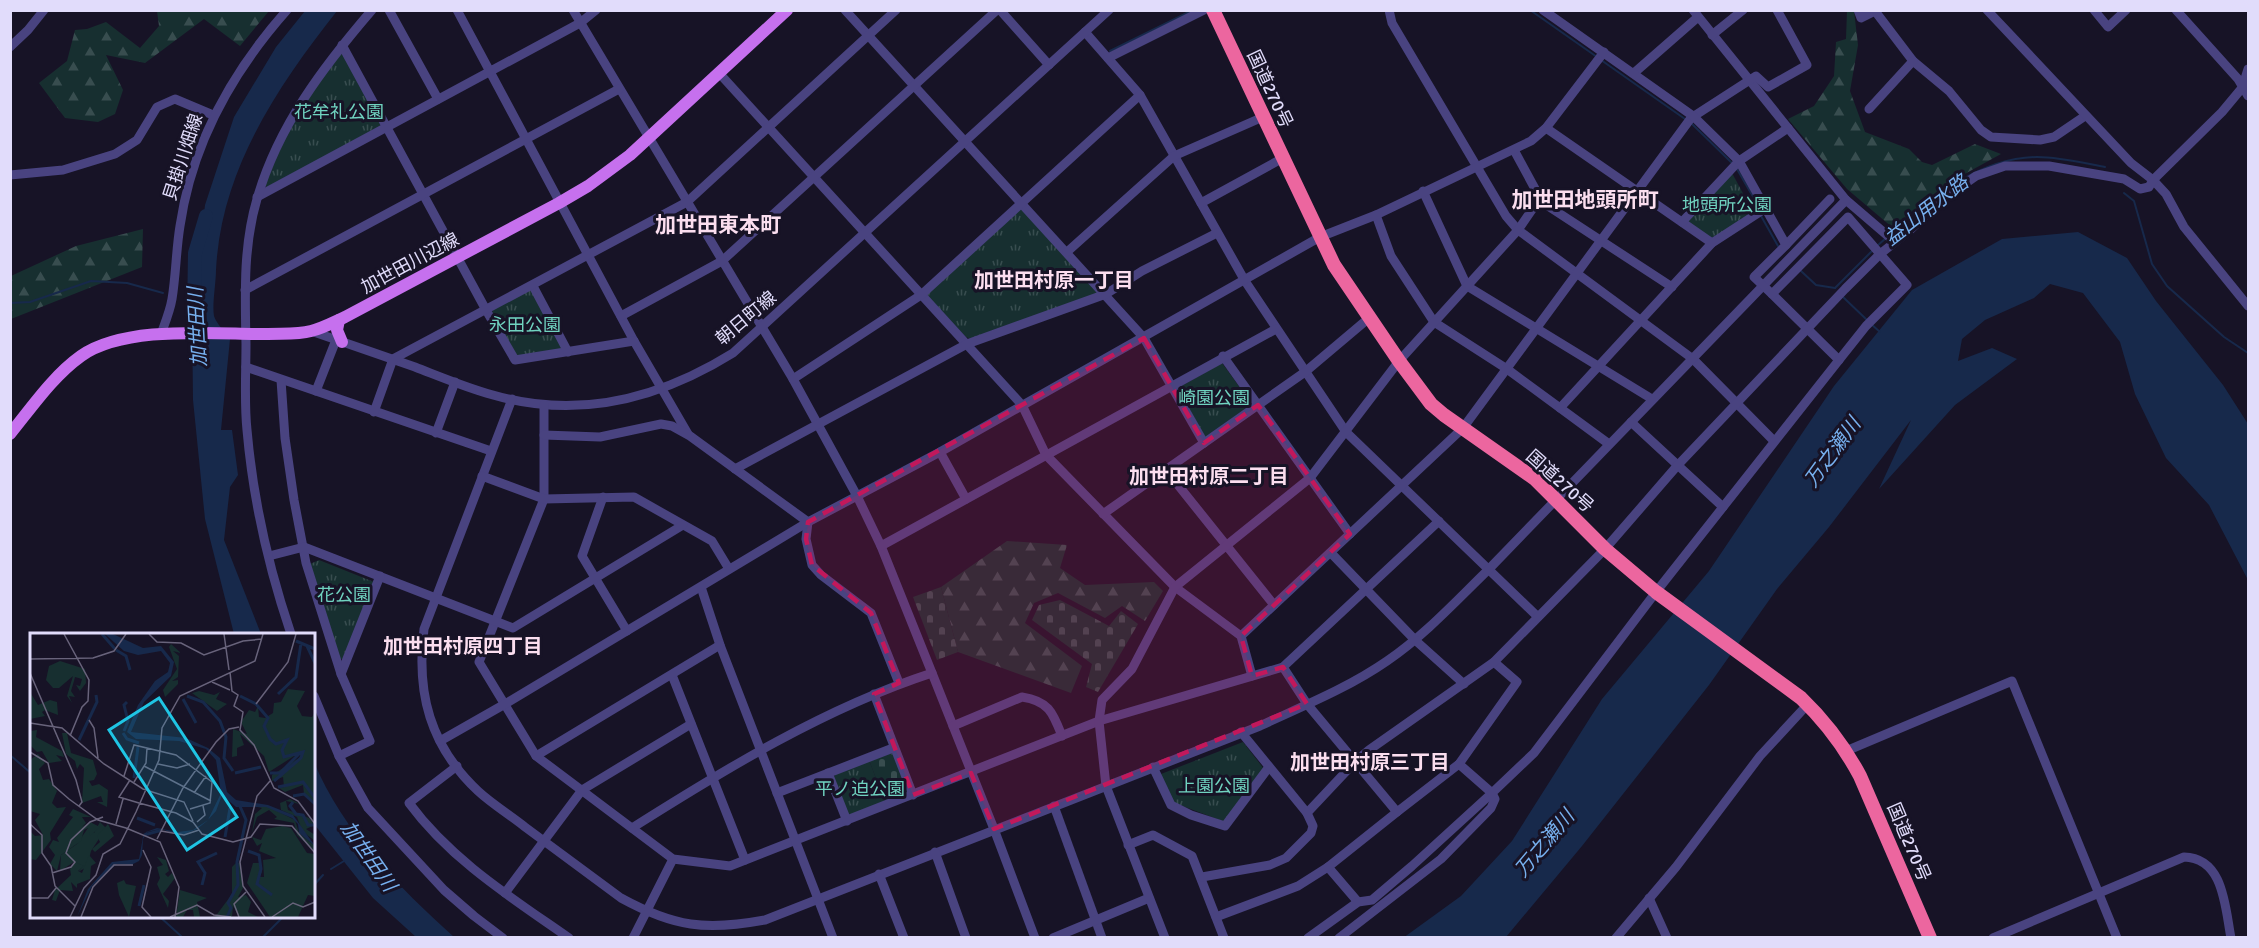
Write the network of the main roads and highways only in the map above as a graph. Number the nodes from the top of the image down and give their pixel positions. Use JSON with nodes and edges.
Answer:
{"nodes":[{"id":1,"x":1213,"y":10,"type":"edge"},
{"id":2,"x":780,"y":13,"type":"edge"},
{"id":3,"x":339,"y":320,"type":"junction"},
{"id":4,"x":339,"y":341,"type":"road end"},
{"id":5,"x":10,"y":434,"type":"edge"},
{"id":6,"x":1930,"y":938,"type":"edge"}],
"edges":[{"from":1,"to":6,"type":"highway","name":"国道270号"},
{"from":2,"to":3,"type":"main road","name":"加世田川辺線"},
{"from":3,"to":4,"type":"main road"},
{"from":3,"to":5,"type":"main road","name":"加世田川辺線"}]}
